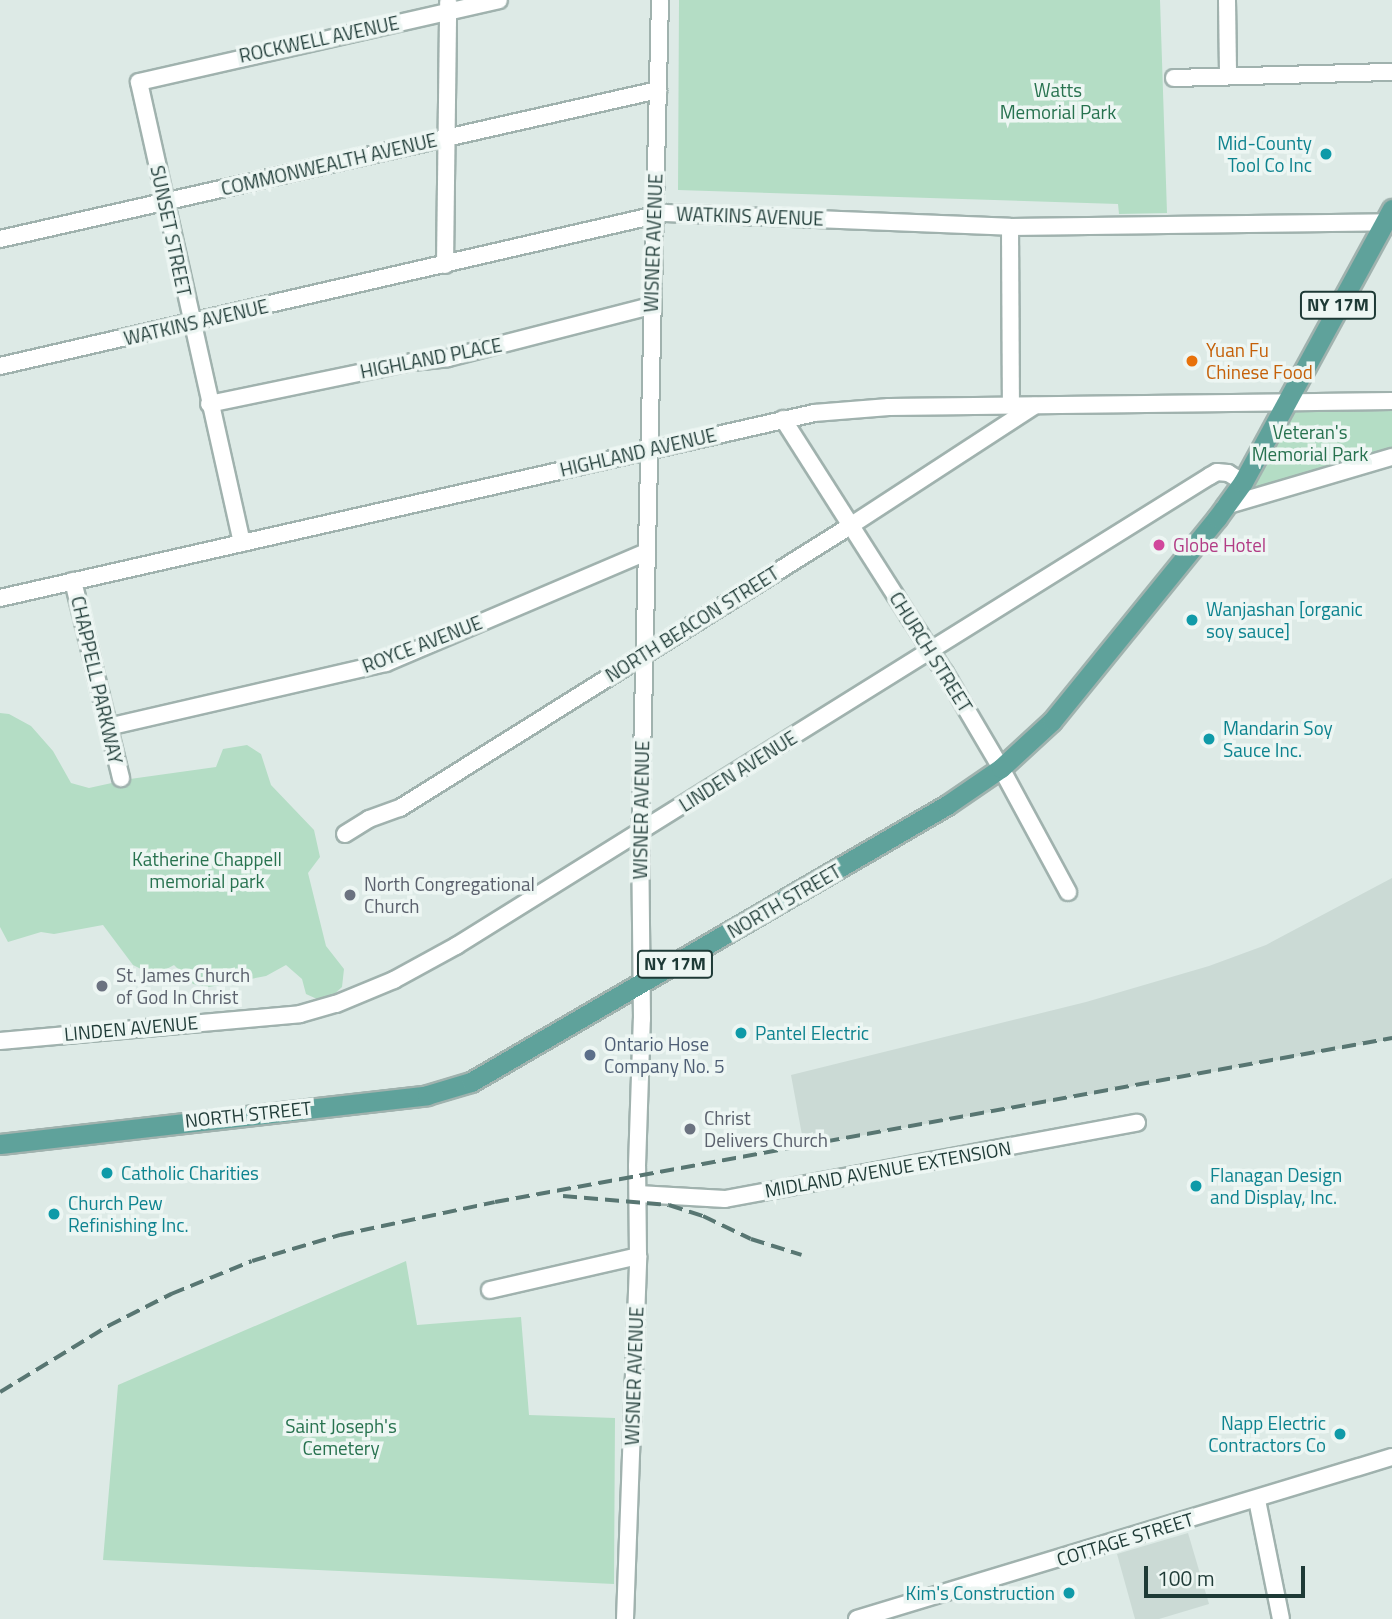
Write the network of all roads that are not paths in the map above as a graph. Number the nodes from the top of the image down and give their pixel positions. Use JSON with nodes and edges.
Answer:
{"nodes":[{"id":1,"x":499,"y":0,"type":"edge"},
{"id":2,"x":660,"y":0,"type":"edge"},
{"id":3,"x":1227,"y":0,"type":"edge"},
{"id":4,"x":448,"y":5,"type":"edge"},
{"id":5,"x":1392,"y":72,"type":"edge"},
{"id":6,"x":1228,"y":75,"type":"junction"},
{"id":7,"x":1174,"y":78,"type":"dead end"},
{"id":8,"x":139,"y":82,"type":"joint"},
{"id":9,"x":658,"y":90,"type":"junction"},
{"id":10,"x":445,"y":137,"type":"junction"},
{"id":11,"x":164,"y":202,"type":"junction"},
{"id":12,"x":653,"y":218,"type":"junction"},
{"id":13,"x":1389,"y":218,"type":"edge"},
{"id":14,"x":1010,"y":227,"type":"junction"},
{"id":15,"x":0,"y":239,"type":"edge"},
{"id":16,"x":445,"y":265,"type":"junction"},
{"id":17,"x":651,"y":306,"type":"junction"},
{"id":18,"x":191,"y":323,"type":"junction"},
{"id":19,"x":0,"y":366,"type":"edge"},
{"id":20,"x":1392,"y":401,"type":"edge"},
{"id":21,"x":1287,"y":403,"type":"junction"},
{"id":22,"x":209,"y":404,"type":"junction"},
{"id":23,"x":1034,"y":405,"type":"junction"},
{"id":24,"x":1011,"y":406,"type":"junction"},
{"id":25,"x":783,"y":419,"type":"junction"},
{"id":26,"x":649,"y":449,"type":"junction"},
{"id":27,"x":1392,"y":457,"type":"edge"},
{"id":28,"x":1243,"y":482,"type":"junction"},
{"id":29,"x":1221,"y":512,"type":"junction"},
{"id":30,"x":850,"y":526,"type":"junction"},
{"id":31,"x":242,"y":543,"type":"junction"},
{"id":32,"x":646,"y":552,"type":"junction"},
{"id":33,"x":73,"y":581,"type":"junction"},
{"id":34,"x":0,"y":598,"type":"edge"},
{"id":35,"x":930,"y":650,"type":"junction"},
{"id":36,"x":644,"y":654,"type":"junction"},
{"id":37,"x":108,"y":727,"type":"junction"},
{"id":38,"x":1002,"y":768,"type":"junction"},
{"id":39,"x":121,"y":778,"type":"dead end"},
{"id":40,"x":640,"y":833,"type":"junction"},
{"id":41,"x":345,"y":834,"type":"dead end"},
{"id":42,"x":1068,"y":892,"type":"dead end"},
{"id":43,"x":642,"y":984,"type":"junction"},
{"id":44,"x":0,"y":1041,"type":"edge"},
{"id":45,"x":1138,"y":1123,"type":"dead end"},
{"id":46,"x":0,"y":1144,"type":"edge"},
{"id":47,"x":638,"y":1194,"type":"junction"},
{"id":48,"x":638,"y":1256,"type":"junction"},
{"id":49,"x":490,"y":1290,"type":"dead end"},
{"id":50,"x":1392,"y":1457,"type":"edge"},
{"id":51,"x":1257,"y":1500,"type":"junction"},
{"id":52,"x":625,"y":1619,"type":"edge"},
{"id":53,"x":857,"y":1619,"type":"edge"},
{"id":54,"x":1281,"y":1619,"type":"edge"}],
"edges":[{"from":1,"to":4,"type":"street","name":"ROCKWELL AVENUE"},
{"from":2,"to":9,"type":"street","name":"WISNER AVENUE"},
{"from":3,"to":6,"type":"street"},
{"from":4,"to":8,"type":"street","name":"ROCKWELL AVENUE"},
{"from":4,"to":10,"type":"street"},
{"from":5,"to":6,"type":"street"},
{"from":6,"to":7,"type":"street"},
{"from":8,"to":11,"type":"street","name":"SUNSET STREET"},
{"from":9,"to":10,"type":"street","name":"COMMONWEALTH AVENUE"},
{"from":9,"to":12,"type":"street","name":"WISNER AVENUE"},
{"from":10,"to":11,"type":"street","name":"COMMONWEALTH AVENUE"},
{"from":10,"to":16,"type":"street"},
{"from":11,"to":15,"type":"street","name":"COMMONWEALTH AVENUE"},
{"from":11,"to":18,"type":"street","name":"SUNSET STREET"},
{"from":12,"to":14,"type":"street","name":"WATKINS AVENUE"},
{"from":12,"to":16,"type":"street","name":"WATKINS AVENUE"},
{"from":12,"to":17,"type":"street","name":"WISNER AVENUE"},
{"from":13,"to":14,"type":"street","name":"WATKINS AVENUE"},
{"from":13,"to":21,"type":"main road","number":"NY 17M"},
{"from":14,"to":24,"type":"street"},
{"from":16,"to":18,"type":"street","name":"WATKINS AVENUE"},
{"from":17,"to":22,"type":"street","name":"HIGHLAND PLACE"},
{"from":17,"to":26,"type":"street","name":"WISNER AVENUE"},
{"from":18,"to":19,"type":"street","name":"WATKINS AVENUE"},
{"from":18,"to":22,"type":"street","name":"SUNSET STREET"},
{"from":20,"to":21,"type":"street","name":"HIGHLAND AVENUE"},
{"from":21,"to":23,"type":"street","name":"HIGHLAND AVENUE"},
{"from":21,"to":28,"type":"main road","number":"NY 17M"},
{"from":22,"to":31,"type":"street","name":"SUNSET STREET"},
{"from":23,"to":24,"type":"street","name":"HIGHLAND AVENUE"},
{"from":23,"to":30,"type":"street","name":"NORTH BEACON STREET"},
{"from":24,"to":25,"type":"street","name":"HIGHLAND AVENUE"},
{"from":25,"to":26,"type":"street","name":"HIGHLAND AVENUE"},
{"from":25,"to":30,"type":"street","name":"CHURCH STREET"},
{"from":26,"to":31,"type":"street","name":"HIGHLAND AVENUE"},
{"from":26,"to":32,"type":"street","name":"WISNER AVENUE"},
{"from":27,"to":29,"type":"street"},
{"from":28,"to":29,"type":"main road","number":"NY 17M"},
{"from":28,"to":35,"type":"street","name":"LINDEN AVENUE"},
{"from":29,"to":38,"type":"main road","name":"NORTH STREET","number":"NY 17M"},
{"from":30,"to":35,"type":"street","name":"CHURCH STREET"},
{"from":30,"to":36,"type":"street","name":"NORTH BEACON STREET"},
{"from":31,"to":33,"type":"street","name":"HIGHLAND AVENUE"},
{"from":32,"to":36,"type":"street","name":"WISNER AVENUE"},
{"from":32,"to":37,"type":"street","name":"ROYCE AVENUE"},
{"from":33,"to":34,"type":"street","name":"HIGHLAND AVENUE"},
{"from":33,"to":37,"type":"street","name":"CHAPPELL PARKWAY"},
{"from":35,"to":38,"type":"street","name":"CHURCH STREET"},
{"from":35,"to":40,"type":"street","name":"LINDEN AVENUE"},
{"from":36,"to":40,"type":"street","name":"WISNER AVENUE"},
{"from":36,"to":41,"type":"street","name":"NORTH BEACON STREET"},
{"from":37,"to":39,"type":"street","name":"CHAPPELL PARKWAY"},
{"from":38,"to":42,"type":"street","name":"CHURCH STREET"},
{"from":38,"to":43,"type":"main road","name":"NORTH STREET","number":"NY 17M"},
{"from":40,"to":43,"type":"street","name":"WISNER AVENUE"},
{"from":40,"to":44,"type":"street","name":"LINDEN AVENUE"},
{"from":43,"to":46,"type":"main road","name":"NORTH STREET","number":"NY 17M"},
{"from":43,"to":47,"type":"street","name":"WISNER AVENUE"},
{"from":45,"to":47,"type":"street","name":"MIDLAND AVENUE EXTENSION"},
{"from":47,"to":48,"type":"street","name":"WISNER AVENUE"},
{"from":48,"to":49,"type":"street"},
{"from":48,"to":52,"type":"street","name":"WISNER AVENUE"},
{"from":50,"to":51,"type":"street","name":"COTTAGE STREET"},
{"from":51,"to":53,"type":"street","name":"COTTAGE STREET"},
{"from":51,"to":54,"type":"street"}]}
